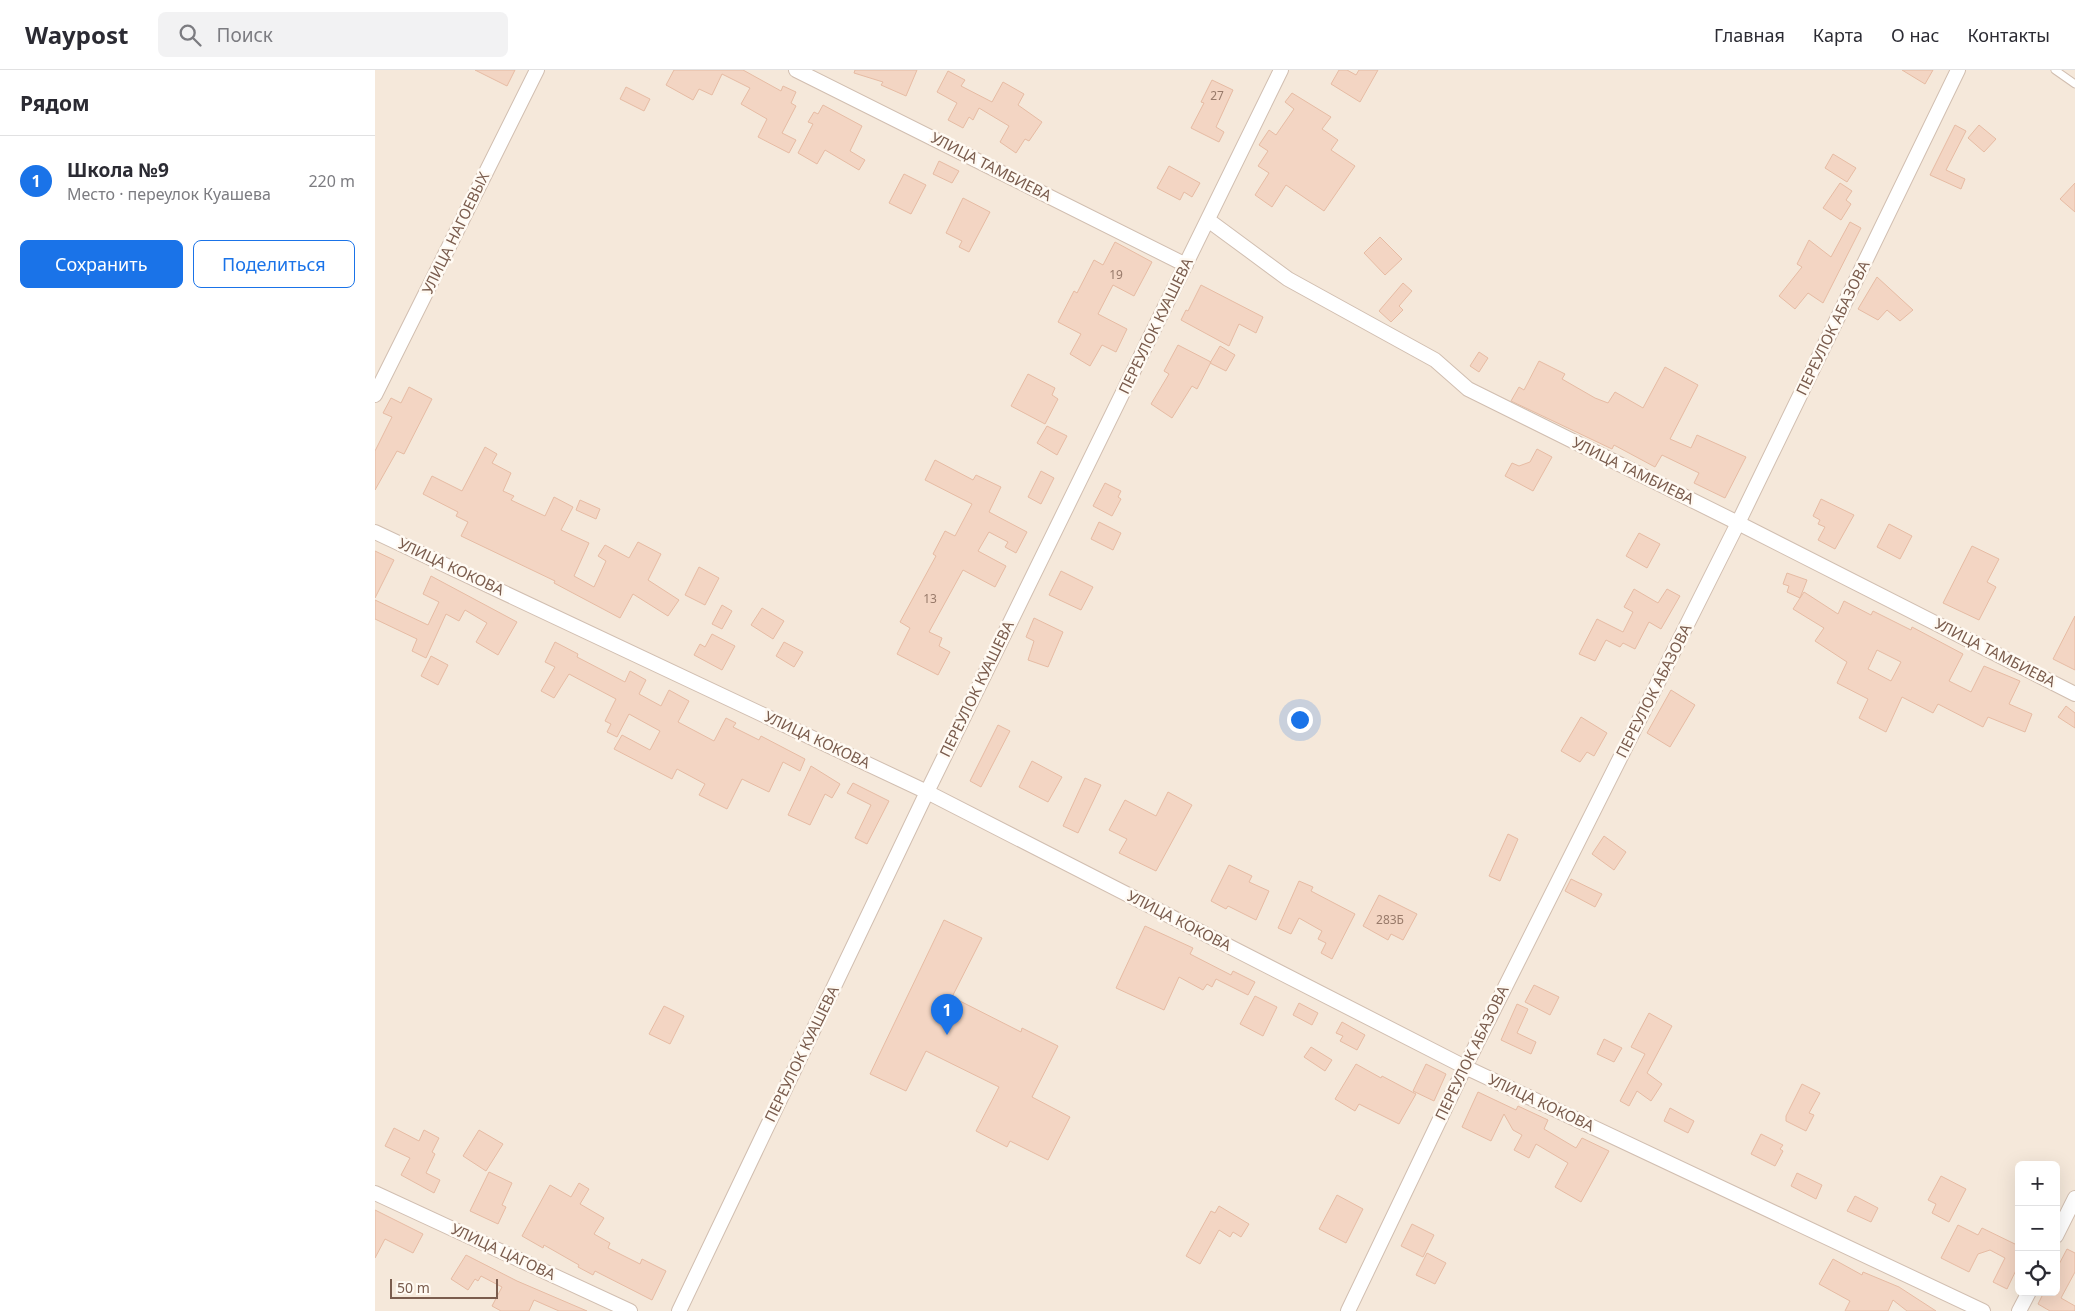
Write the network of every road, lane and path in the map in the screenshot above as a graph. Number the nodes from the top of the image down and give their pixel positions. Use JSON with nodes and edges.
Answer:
{"nodes":[{"id":1,"x":537,"y":70,"type":"edge"},
{"id":2,"x":796,"y":70,"type":"edge"},
{"id":3,"x":1281,"y":70,"type":"edge"},
{"id":4,"x":1958,"y":70,"type":"edge"},
{"id":5,"x":2055,"y":70,"type":"edge"},
{"id":6,"x":2075,"y":84,"type":"edge"},
{"id":7,"x":1208,"y":220,"type":"junction"},
{"id":8,"x":1186,"y":265,"type":"junction"},
{"id":9,"x":375,"y":395,"type":"edge"},
{"id":10,"x":1738,"y":523,"type":"junction"},
{"id":11,"x":375,"y":532,"type":"edge"},
{"id":12,"x":2075,"y":694,"type":"edge"},
{"id":13,"x":927,"y":792,"type":"junction"},
{"id":14,"x":1465,"y":1066,"type":"junction"},
{"id":15,"x":375,"y":1193,"type":"edge"},
{"id":16,"x":2075,"y":1198,"type":"edge"},
{"id":17,"x":2060,"y":1228,"type":"edge"},
{"id":18,"x":2027,"y":1296,"type":"edge"},
{"id":19,"x":630,"y":1311,"type":"edge"},
{"id":20,"x":679,"y":1311,"type":"edge"},
{"id":21,"x":1348,"y":1311,"type":"edge"},
{"id":22,"x":1983,"y":1311,"type":"edge"},
{"id":23,"x":2019,"y":1311,"type":"edge"}],
"edges":[{"from":1,"to":9,"type":"street","name":"УЛИЦА НАГОЕВЫХ"},
{"from":2,"to":8,"type":"street","name":"УЛИЦА ТАМБИЕВА"},
{"from":3,"to":7,"type":"street","name":"ПЕРЕУЛОК КУАШЕВА"},
{"from":4,"to":10,"type":"street","name":"ПЕРЕУЛОК АБАЗОВА"},
{"from":5,"to":6,"type":"lane"},
{"from":7,"to":8,"type":"street","name":"ПЕРЕУЛОК КУАШЕВА"},
{"from":7,"to":10,"type":"street","name":"УЛИЦА ТАМБИЕВА"},
{"from":8,"to":13,"type":"street","name":"ПЕРЕУЛОК КУАШЕВА"},
{"from":10,"to":12,"type":"street","name":"УЛИЦА ТАМБИЕВА"},
{"from":10,"to":14,"type":"street","name":"ПЕРЕУЛОК АБАЗОВА"},
{"from":11,"to":13,"type":"street","name":"УЛИЦА КОКОВА"},
{"from":13,"to":14,"type":"street","name":"УЛИЦА КОКОВА"},
{"from":13,"to":20,"type":"street","name":"ПЕРЕУЛОК КУАШЕВА"},
{"from":14,"to":21,"type":"street","name":"ПЕРЕУЛОК АБАЗОВА"},
{"from":14,"to":22,"type":"street","name":"УЛИЦА КОКОВА"},
{"from":15,"to":19,"type":"street","name":"УЛИЦА ЦАГОВА"},
{"from":16,"to":17,"type":"street"},
{"from":18,"to":23,"type":"street"}]}
